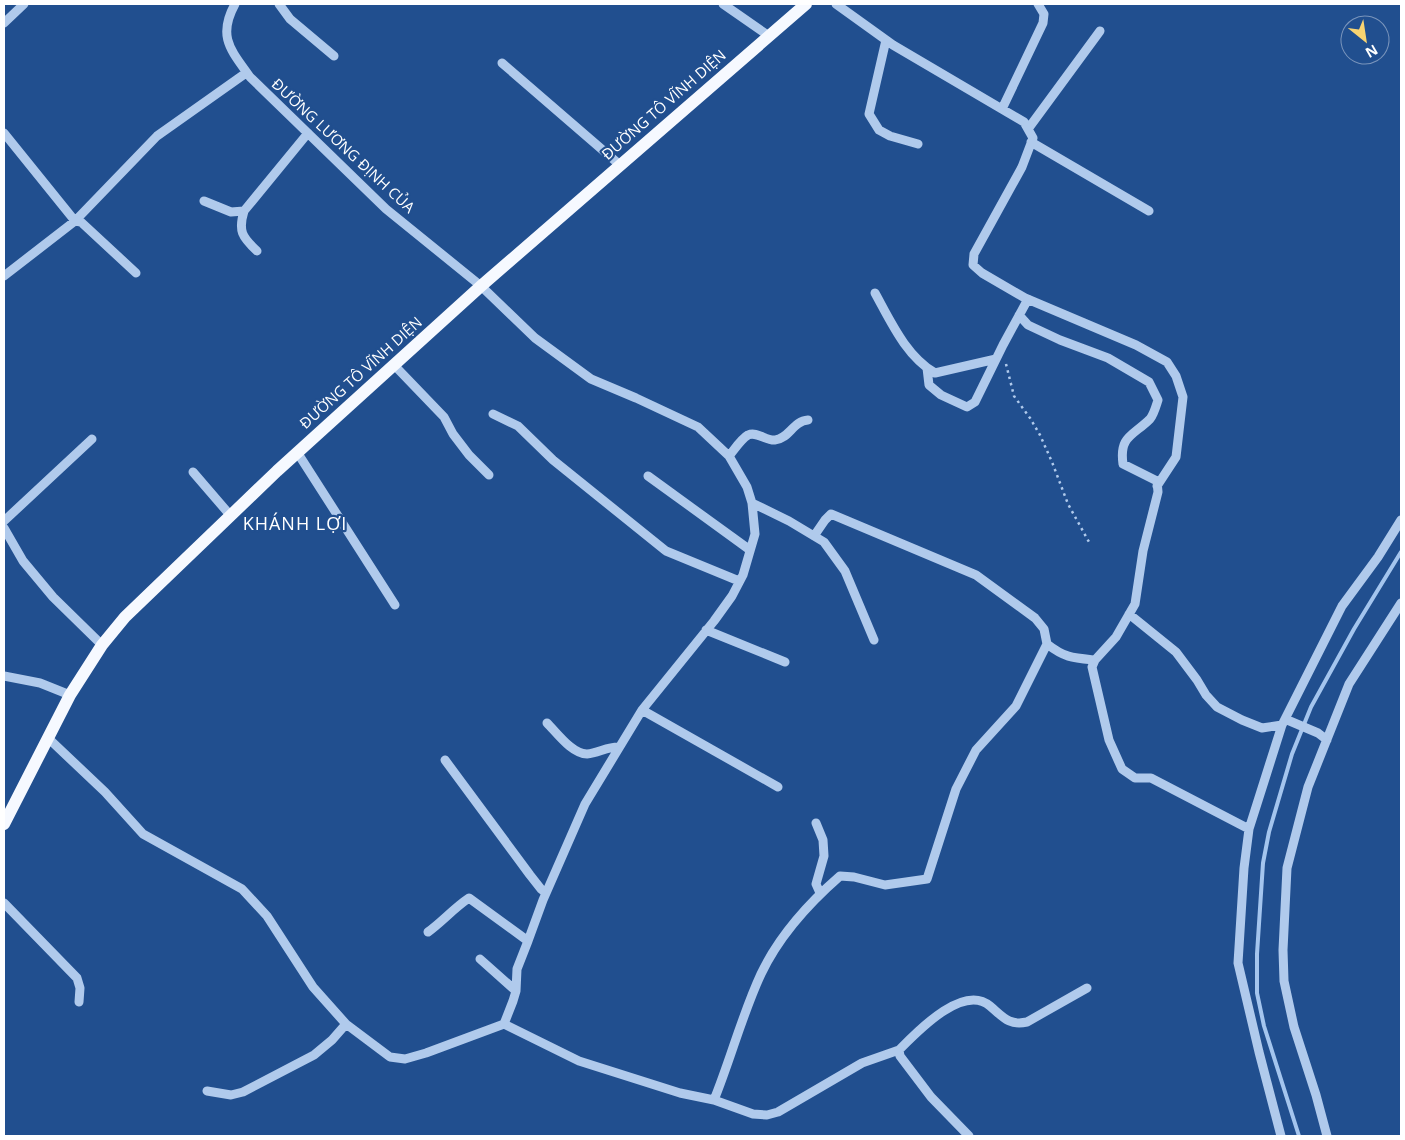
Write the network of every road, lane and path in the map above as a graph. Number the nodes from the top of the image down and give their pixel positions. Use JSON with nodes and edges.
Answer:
{"nodes":[{"id":1,"x":24,"y":4,"type":"edge"},
{"id":2,"x":234,"y":4,"type":"edge"},
{"id":3,"x":279,"y":4,"type":"edge"},
{"id":4,"x":723,"y":4,"type":"edge"},
{"id":5,"x":806,"y":4,"type":"edge"},
{"id":6,"x":836,"y":4,"type":"edge"},
{"id":7,"x":1038,"y":4,"type":"edge"},
{"id":8,"x":4,"y":23,"type":"edge"},
{"id":9,"x":1100,"y":31,"type":"dead end"},
{"id":10,"x":769,"y":36,"type":"junction"},
{"id":11,"x":886,"y":40,"type":"junction"},
{"id":12,"x":334,"y":56,"type":"dead end"},
{"id":13,"x":502,"y":63,"type":"dead end"},
{"id":14,"x":246,"y":72,"type":"junction"},
{"id":15,"x":1002,"y":109,"type":"junction"},
{"id":16,"x":1028,"y":129,"type":"junction"},
{"id":17,"x":4,"y":133,"type":"edge"},
{"id":18,"x":308,"y":133,"type":"junction"},
{"id":19,"x":1031,"y":142,"type":"junction"},
{"id":20,"x":918,"y":144,"type":"dead end"},
{"id":21,"x":620,"y":165,"type":"junction"},
{"id":22,"x":204,"y":201,"type":"dead end"},
{"id":23,"x":244,"y":211,"type":"junction"},
{"id":24,"x":1149,"y":211,"type":"dead end"},
{"id":25,"x":75,"y":221,"type":"junction"},
{"id":26,"x":257,"y":251,"type":"dead end"},
{"id":27,"x":136,"y":273,"type":"dead end"},
{"id":28,"x":4,"y":276,"type":"edge"},
{"id":29,"x":481,"y":286,"type":"junction"},
{"id":30,"x":875,"y":293,"type":"dead end"},
{"id":31,"x":1028,"y":299,"type":"junction"},
{"id":32,"x":1019,"y":315,"type":"junction"},
{"id":33,"x":1003,"y":345,"type":"junction"},
{"id":34,"x":996,"y":359,"type":"junction"},
{"id":35,"x":394,"y":365,"type":"junction"},
{"id":36,"x":927,"y":368,"type":"junction"},
{"id":37,"x":493,"y":414,"type":"dead end"},
{"id":38,"x":808,"y":420,"type":"dead end"},
{"id":39,"x":92,"y":439,"type":"dead end"},
{"id":40,"x":297,"y":452,"type":"junction"},
{"id":41,"x":729,"y":456,"type":"junction"},
{"id":42,"x":193,"y":472,"type":"dead end"},
{"id":43,"x":489,"y":475,"type":"dead end"},
{"id":44,"x":648,"y":476,"type":"dead end"},
{"id":45,"x":1157,"y":486,"type":"junction"},
{"id":46,"x":752,"y":503,"type":"junction"},
{"id":47,"x":230,"y":515,"type":"junction"},
{"id":48,"x":1401,"y":520,"type":"edge"},
{"id":49,"x":4,"y":521,"type":"edge"},
{"id":50,"x":4,"y":528,"type":"edge"},
{"id":51,"x":814,"y":536,"type":"junction"},
{"id":52,"x":1089,"y":542,"type":"dead end"},
{"id":53,"x":750,"y":550,"type":"junction"},
{"id":54,"x":739,"y":581,"type":"junction"},
{"id":55,"x":1401,"y":603,"type":"edge"},
{"id":56,"x":395,"y":605,"type":"dead end"},
{"id":57,"x":1129,"y":614,"type":"junction"},
{"id":58,"x":706,"y":630,"type":"junction"},
{"id":59,"x":874,"y":640,"type":"dead end"},
{"id":60,"x":1047,"y":644,"type":"junction"},
{"id":61,"x":102,"y":646,"type":"junction"},
{"id":62,"x":1095,"y":660,"type":"junction"},
{"id":63,"x":785,"y":662,"type":"dead end"},
{"id":64,"x":4,"y":676,"type":"edge"},
{"id":65,"x":70,"y":695,"type":"junction"},
{"id":66,"x":642,"y":710,"type":"junction"},
{"id":67,"x":1286,"y":722,"type":"junction"},
{"id":68,"x":547,"y":723,"type":"dead end"},
{"id":69,"x":48,"y":738,"type":"junction"},
{"id":70,"x":1327,"y":740,"type":"junction"},
{"id":71,"x":618,"y":747,"type":"junction"},
{"id":72,"x":445,"y":760,"type":"dead end"},
{"id":73,"x":778,"y":787,"type":"dead end"},
{"id":74,"x":816,"y":823,"type":"dead end"},
{"id":75,"x":4,"y":824,"type":"edge"},
{"id":76,"x":1249,"y":829,"type":"junction"},
{"id":77,"x":546,"y":892,"type":"junction"},
{"id":78,"x":820,"y":893,"type":"junction"},
{"id":79,"x":4,"y":903,"type":"edge"},
{"id":80,"x":428,"y":932,"type":"dead end"},
{"id":81,"x":528,"y":941,"type":"junction"},
{"id":82,"x":480,"y":959,"type":"dead end"},
{"id":83,"x":1087,"y":988,"type":"dead end"},
{"id":84,"x":516,"y":991,"type":"junction"},
{"id":85,"x":79,"y":1002,"type":"dead end"},
{"id":86,"x":346,"y":1024,"type":"junction"},
{"id":87,"x":504,"y":1024,"type":"junction"},
{"id":88,"x":899,"y":1050,"type":"junction"},
{"id":89,"x":207,"y":1091,"type":"dead end"},
{"id":90,"x":714,"y":1100,"type":"junction"},
{"id":91,"x":969,"y":1136,"type":"edge"},
{"id":92,"x":1281,"y":1136,"type":"edge"},
{"id":93,"x":1327,"y":1136,"type":"edge"}],
"edges":[{"from":1,"to":8,"type":"street"},
{"from":2,"to":14,"type":"street","name":"ĐƯỜNG LƯƠNG ĐỊNH CỦA"},
{"from":3,"to":12,"type":"street"},
{"from":4,"to":10,"type":"street"},
{"from":5,"to":10,"type":"main road","name":"ĐƯỜNG TÔ VĨNH DIỆN"},
{"from":6,"to":11,"type":"street"},
{"from":7,"to":15,"type":"street"},
{"from":9,"to":16,"type":"street"},
{"from":10,"to":21,"type":"main road","name":"ĐƯỜNG TÔ VĨNH DIỆN"},
{"from":11,"to":15,"type":"street"},
{"from":11,"to":20,"type":"street"},
{"from":13,"to":21,"type":"street"},
{"from":14,"to":18,"type":"street","name":"ĐƯỜNG LƯƠNG ĐỊNH CỦA"},
{"from":14,"to":25,"type":"street"},
{"from":15,"to":16,"type":"street"},
{"from":16,"to":19,"type":"street"},
{"from":17,"to":25,"type":"street"},
{"from":18,"to":23,"type":"street"},
{"from":18,"to":29,"type":"street","name":"ĐƯỜNG LƯƠNG ĐỊNH CỦA"},
{"from":19,"to":24,"type":"street"},
{"from":19,"to":31,"type":"street"},
{"from":21,"to":29,"type":"main road","name":"ĐƯỜNG TÔ VĨNH DIỆN"},
{"from":22,"to":23,"type":"street"},
{"from":23,"to":26,"type":"street"},
{"from":25,"to":27,"type":"street"},
{"from":25,"to":28,"type":"street"},
{"from":29,"to":35,"type":"main road","name":"ĐƯỜNG TÔ VĨNH DIỆN"},
{"from":29,"to":41,"type":"street","name":"ĐƯỜNG LƯƠNG ĐỊNH CỦA"},
{"from":30,"to":36,"type":"street"},
{"from":31,"to":32,"type":"street"},
{"from":31,"to":45,"type":"street"},
{"from":32,"to":33,"type":"street"},
{"from":32,"to":45,"type":"street"},
{"from":33,"to":34,"type":"street"},
{"from":33,"to":52,"type":"path"},
{"from":34,"to":36,"type":"street"},
{"from":34,"to":36,"type":"street"},
{"from":35,"to":40,"type":"main road","name":"ĐƯỜNG TÔ VĨNH DIỆN"},
{"from":35,"to":43,"type":"street"},
{"from":37,"to":54,"type":"street"},
{"from":38,"to":41,"type":"street"},
{"from":39,"to":49,"type":"street"},
{"from":40,"to":47,"type":"main road","name":"ĐƯỜNG TÔ VĨNH DIỆN"},
{"from":40,"to":56,"type":"street"},
{"from":41,"to":46,"type":"street","name":"ĐƯỜNG LƯƠNG ĐỊNH CỦA"},
{"from":42,"to":47,"type":"street"},
{"from":44,"to":53,"type":"street"},
{"from":45,"to":57,"type":"street"},
{"from":46,"to":51,"type":"street"},
{"from":46,"to":53,"type":"street","name":"ĐƯỜNG LƯƠNG ĐỊNH CỦA"},
{"from":47,"to":61,"type":"main road","name":"ĐƯỜNG TÔ VĨNH DIỆN"},
{"from":48,"to":67,"type":"street"},
{"from":50,"to":61,"type":"street"},
{"from":51,"to":59,"type":"street"},
{"from":51,"to":60,"type":"street"},
{"from":53,"to":54,"type":"street","name":"ĐƯỜNG LƯƠNG ĐỊNH CỦA"},
{"from":54,"to":58,"type":"street","name":"ĐƯỜNG LƯƠNG ĐỊNH CỦA"},
{"from":55,"to":70,"type":"street"},
{"from":57,"to":62,"type":"street"},
{"from":57,"to":67,"type":"street"},
{"from":58,"to":63,"type":"street"},
{"from":58,"to":66,"type":"street","name":"ĐƯỜNG LƯƠNG ĐỊNH CỦA"},
{"from":60,"to":62,"type":"street"},
{"from":60,"to":78,"type":"street"},
{"from":61,"to":65,"type":"main road","name":"ĐƯỜNG TÔ VĨNH DIỆN"},
{"from":62,"to":76,"type":"street"},
{"from":64,"to":65,"type":"street"},
{"from":65,"to":69,"type":"main road","name":"ĐƯỜNG TÔ VĨNH DIỆN"},
{"from":66,"to":71,"type":"street","name":"ĐƯỜNG LƯƠNG ĐỊNH CỦA"},
{"from":66,"to":73,"type":"street"},
{"from":67,"to":70,"type":"street"},
{"from":67,"to":76,"type":"street"},
{"from":68,"to":71,"type":"street"},
{"from":69,"to":75,"type":"main road","name":"ĐƯỜNG TÔ VĨNH DIỆN"},
{"from":69,"to":86,"type":"street"},
{"from":70,"to":93,"type":"street"},
{"from":71,"to":77,"type":"street","name":"ĐƯỜNG LƯƠNG ĐỊNH CỦA"},
{"from":72,"to":77,"type":"street"},
{"from":74,"to":78,"type":"street"},
{"from":76,"to":92,"type":"street"},
{"from":77,"to":81,"type":"street","name":"ĐƯỜNG LƯƠNG ĐỊNH CỦA"},
{"from":78,"to":90,"type":"street"},
{"from":79,"to":85,"type":"street"},
{"from":80,"to":81,"type":"street"},
{"from":81,"to":84,"type":"street","name":"ĐƯỜNG LƯƠNG ĐỊNH CỦA"},
{"from":82,"to":84,"type":"street"},
{"from":83,"to":88,"type":"street"},
{"from":84,"to":87,"type":"street","name":"ĐƯỜNG LƯƠNG ĐỊNH CỦA"},
{"from":86,"to":87,"type":"street"},
{"from":86,"to":89,"type":"street"},
{"from":87,"to":90,"type":"street"},
{"from":88,"to":90,"type":"street"},
{"from":88,"to":91,"type":"street"}]}
